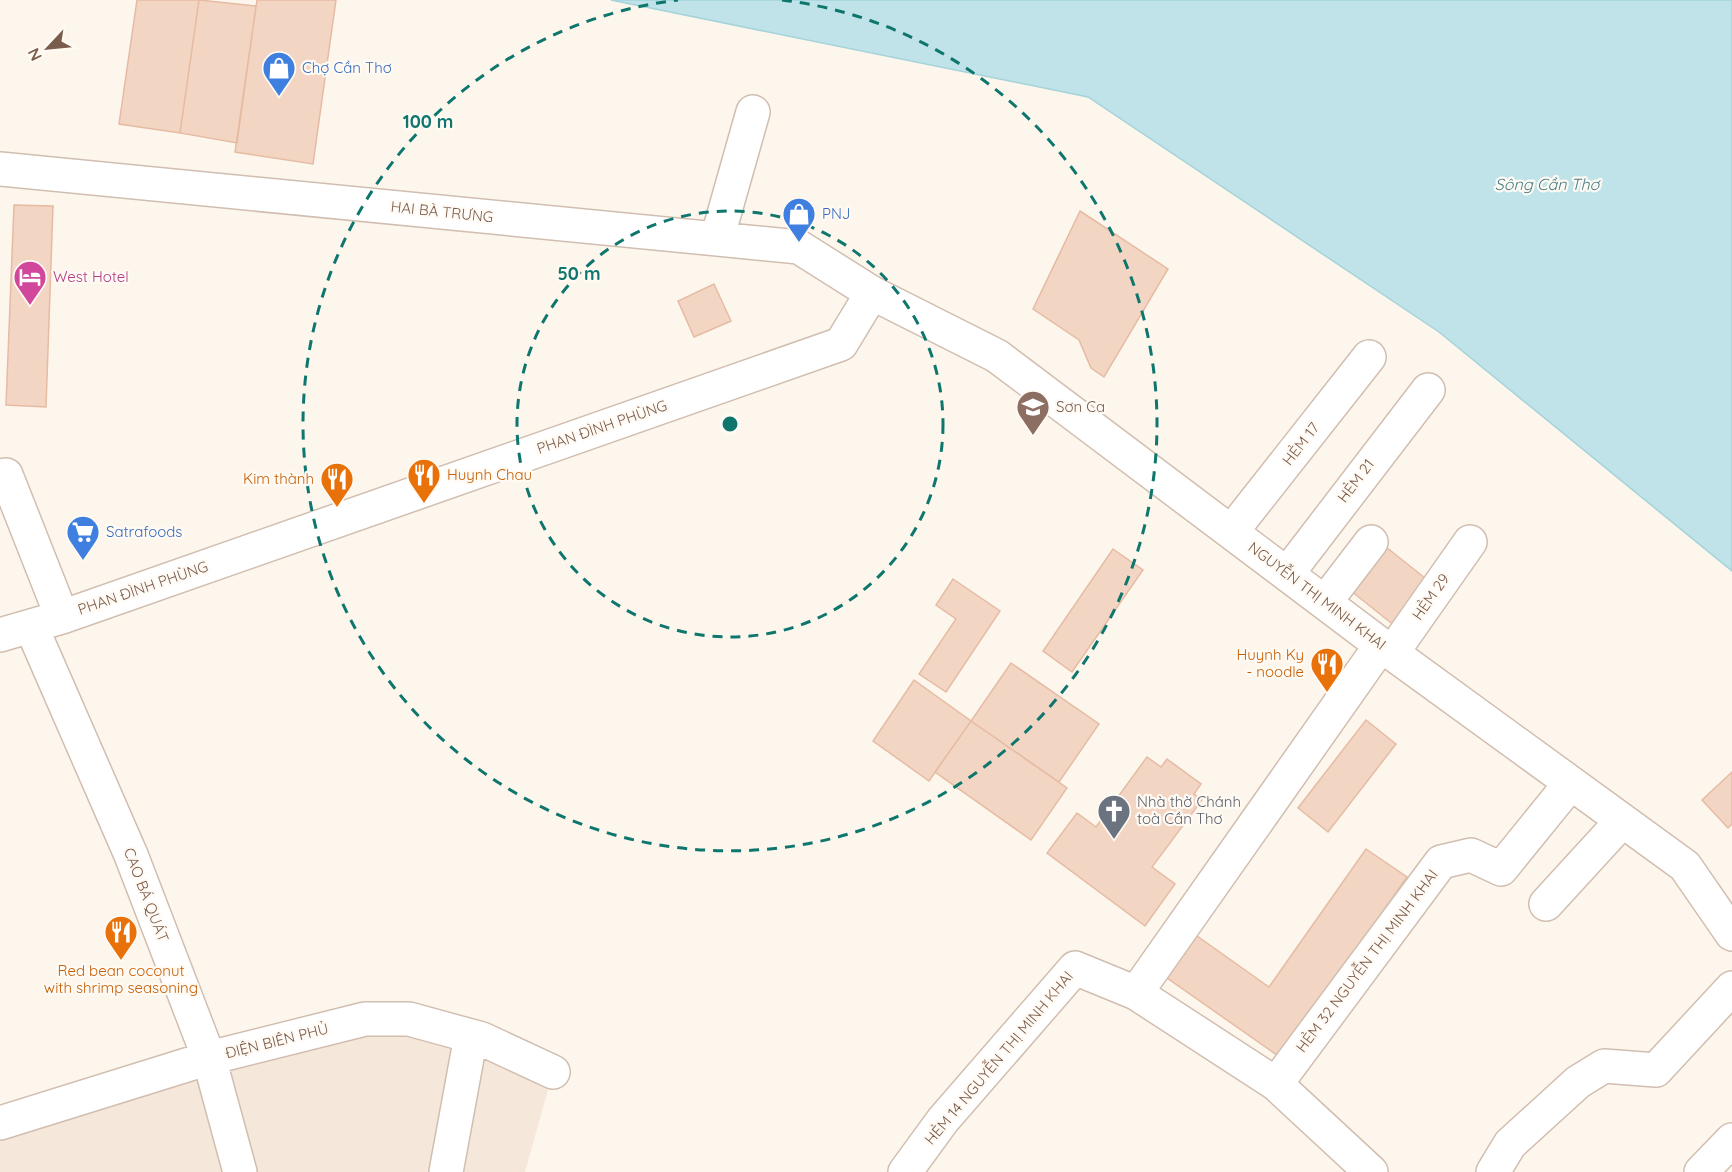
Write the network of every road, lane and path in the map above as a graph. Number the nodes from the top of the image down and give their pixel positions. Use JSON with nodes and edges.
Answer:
{"nodes":[{"id":1,"x":753,"y":112,"type":"dead end"},
{"id":2,"x":0,"y":169,"type":"edge"},
{"id":3,"x":717,"y":239,"type":"junction"},
{"id":4,"x":872,"y":293,"type":"junction"},
{"id":5,"x":1369,"y":357,"type":"dead end"},
{"id":6,"x":1428,"y":390,"type":"dead end"},
{"id":7,"x":0,"y":476,"type":"edge"},
{"id":8,"x":1232,"y":531,"type":"junction"},
{"id":9,"x":1371,"y":542,"type":"dead end"},
{"id":10,"x":1470,"y":542,"type":"dead end"},
{"id":11,"x":1287,"y":574,"type":"junction"},
{"id":12,"x":1325,"y":602,"type":"junction"},
{"id":13,"x":46,"y":622,"type":"junction"},
{"id":14,"x":0,"y":635,"type":"edge"},
{"id":15,"x":1386,"y":649,"type":"junction"},
{"id":16,"x":1570,"y":784,"type":"junction"},
{"id":17,"x":1622,"y":821,"type":"junction"},
{"id":18,"x":1546,"y":904,"type":"dead end"},
{"id":19,"x":1732,"y":934,"type":"edge"},
{"id":20,"x":1732,"y":988,"type":"edge"},
{"id":21,"x":1136,"y":993,"type":"junction"},
{"id":22,"x":471,"y":1036,"type":"junction"},
{"id":23,"x":209,"y":1058,"type":"junction"},
{"id":24,"x":554,"y":1072,"type":"dead end"},
{"id":25,"x":1276,"y":1084,"type":"junction"},
{"id":26,"x":0,"y":1123,"type":"edge"},
{"id":27,"x":1732,"y":1140,"type":"edge"},
{"id":28,"x":240,"y":1172,"type":"edge"},
{"id":29,"x":446,"y":1172,"type":"edge"},
{"id":30,"x":905,"y":1172,"type":"edge"},
{"id":31,"x":1371,"y":1172,"type":"edge"},
{"id":32,"x":1493,"y":1172,"type":"edge"},
{"id":33,"x":1701,"y":1172,"type":"edge"}],
"edges":[{"from":1,"to":3,"type":"street"},
{"from":2,"to":3,"type":"street","name":"HAI BÀ TRƯNG"},
{"from":3,"to":4,"type":"street","name":"HAI BÀ TRƯNG"},
{"from":4,"to":8,"type":"street","name":"NGUYỄN THỊ MINH KHAI"},
{"from":4,"to":13,"type":"street","name":"PHAN ĐÌNH PHÙNG"},
{"from":5,"to":8,"type":"street","name":"HẺM 17"},
{"from":6,"to":11,"type":"street","name":"HẺM 21"},
{"from":7,"to":13,"type":"street","name":"CAO BÁ QUÁT"},
{"from":8,"to":11,"type":"street","name":"NGUYỄN THỊ MINH KHAI"},
{"from":9,"to":12,"type":"street"},
{"from":10,"to":15,"type":"street","name":"HẺM 29"},
{"from":11,"to":12,"type":"street","name":"NGUYỄN THỊ MINH KHAI"},
{"from":12,"to":15,"type":"street","name":"NGUYỄN THỊ MINH KHAI"},
{"from":13,"to":14,"type":"street","name":"PHAN ĐÌNH PHÙNG"},
{"from":13,"to":23,"type":"street","name":"CAO BÁ QUÁT"},
{"from":15,"to":16,"type":"street","name":"NGUYỄN THỊ MINH KHAI"},
{"from":15,"to":21,"type":"street"},
{"from":16,"to":17,"type":"street","name":"NGUYỄN THỊ MINH KHAI"},
{"from":16,"to":25,"type":"street","name":"HẺM 32 NGUYỄN THỊ MINH KHAI"},
{"from":17,"to":18,"type":"street"},
{"from":17,"to":19,"type":"street","name":"NGUYỄN THỊ MINH KHAI"},
{"from":20,"to":32,"type":"street"},
{"from":21,"to":25,"type":"street","name":"HẺM 14 NGUYỄN THỊ MINH KHAI"},
{"from":21,"to":30,"type":"street","name":"HẺM 14 NGUYỄN THỊ MINH KHAI"},
{"from":22,"to":23,"type":"street","name":"ĐIỆN BIÊN PHỦ"},
{"from":22,"to":24,"type":"street","name":"ĐIỆN BIÊN PHỦ"},
{"from":22,"to":29,"type":"street"},
{"from":23,"to":26,"type":"street","name":"ĐIỆN BIÊN PHỦ"},
{"from":23,"to":28,"type":"street","name":"CAO BÁ QUÁT"},
{"from":25,"to":31,"type":"street","name":"HẺM 14 NGUYỄN THỊ MINH KHAI"},
{"from":27,"to":33,"type":"street"}]}
